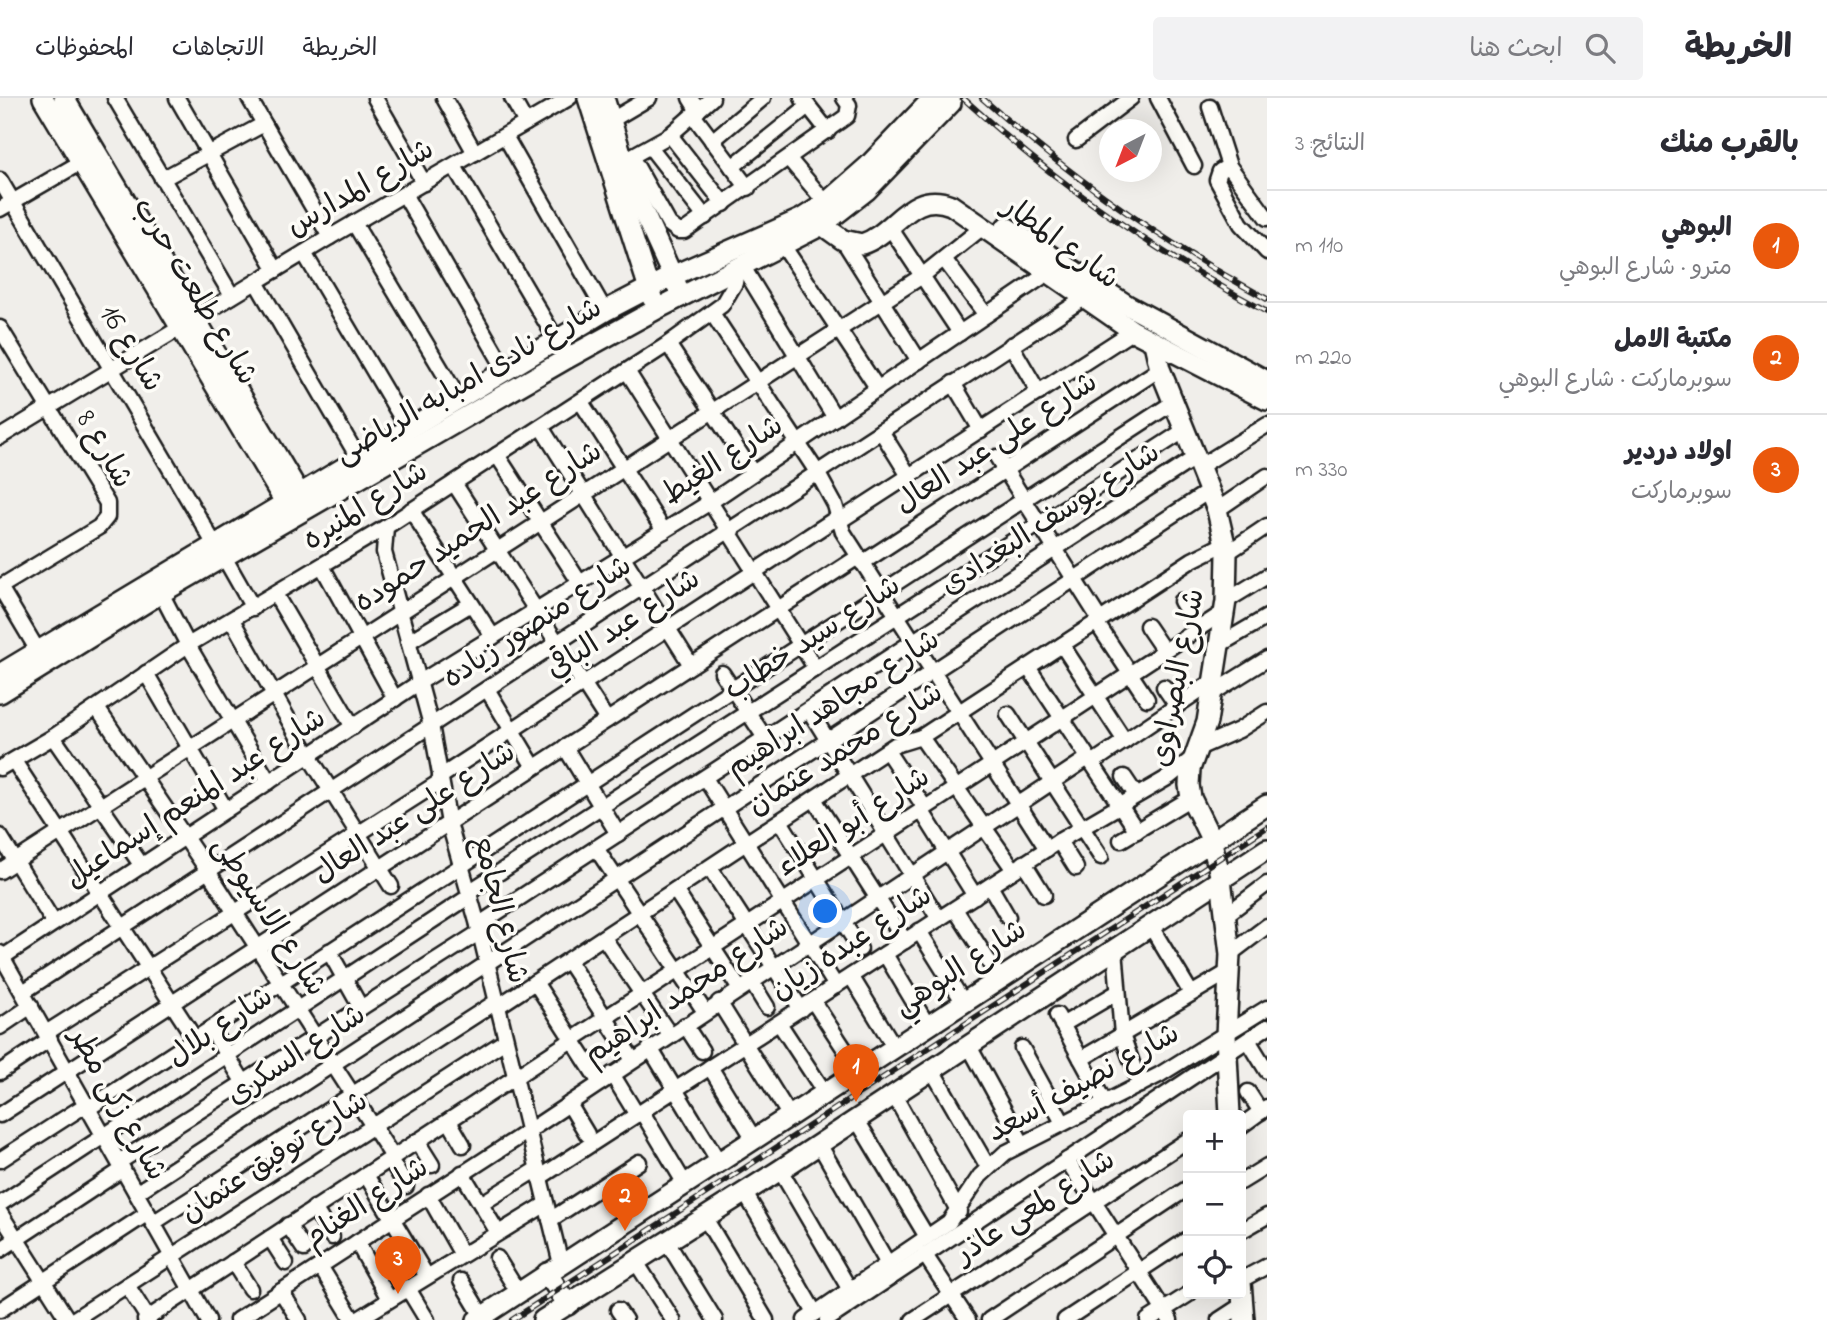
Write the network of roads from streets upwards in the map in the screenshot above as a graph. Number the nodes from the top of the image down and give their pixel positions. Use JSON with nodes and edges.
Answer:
{"nodes":[{"id":1,"x":43,"y":98,"type":"edge"},
{"id":2,"x":64,"y":98,"type":"edge"},
{"id":3,"x":115,"y":98,"type":"edge"},
{"id":4,"x":177,"y":98,"type":"edge"},
{"id":5,"x":249,"y":98,"type":"edge"},
{"id":6,"x":375,"y":98,"type":"edge"},
{"id":7,"x":444,"y":98,"type":"edge"},
{"id":8,"x":512,"y":98,"type":"edge"},
{"id":9,"x":569,"y":98,"type":"edge"},
{"id":10,"x":588,"y":98,"type":"edge"},
{"id":11,"x":604,"y":98,"type":"edge"},
{"id":12,"x":649,"y":98,"type":"edge"},
{"id":13,"x":712,"y":98,"type":"edge"},
{"id":14,"x":763,"y":98,"type":"edge"},
{"id":15,"x":1131,"y":98,"type":"edge"},
{"id":16,"x":1158,"y":98,"type":"edge"},
{"id":17,"x":845,"y":99,"type":"edge"},
{"id":18,"x":942,"y":101,"type":"edge"},
{"id":19,"x":554,"y":102,"type":"edge"},
{"id":20,"x":805,"y":102,"type":"edge"},
{"id":21,"x":1210,"y":107,"type":"dead end"},
{"id":22,"x":693,"y":108,"type":"edge"},
{"id":23,"x":610,"y":121,"type":"junction"},
{"id":24,"x":526,"y":123,"type":"junction"},
{"id":25,"x":264,"y":124,"type":"junction"},
{"id":26,"x":828,"y":131,"type":"junction"},
{"id":27,"x":670,"y":135,"type":"junction"},
{"id":28,"x":505,"y":136,"type":"junction"},
{"id":29,"x":1076,"y":140,"type":"dead end"},
{"id":30,"x":712,"y":141,"type":"junction"},
{"id":31,"x":651,"y":148,"type":"junction"},
{"id":32,"x":209,"y":153,"type":"junction"},
{"id":33,"x":475,"y":153,"type":"junction"},
{"id":34,"x":89,"y":158,"type":"junction"},
{"id":35,"x":789,"y":159,"type":"junction"},
{"id":36,"x":627,"y":160,"type":"junction"},
{"id":37,"x":454,"y":166,"type":"junction"},
{"id":38,"x":1194,"y":166,"type":"dead end"},
{"id":39,"x":1229,"y":166,"type":"junction"},
{"id":40,"x":732,"y":167,"type":"junction"},
{"id":41,"x":162,"y":179,"type":"junction"},
{"id":42,"x":0,"y":180,"type":"edge"},
{"id":43,"x":424,"y":183,"type":"junction"},
{"id":44,"x":748,"y":188,"type":"junction"},
{"id":45,"x":404,"y":194,"type":"junction"},
{"id":46,"x":724,"y":204,"type":"junction"},
{"id":47,"x":6,"y":205,"type":"edge"},
{"id":48,"x":827,"y":216,"type":"junction"},
{"id":49,"x":705,"y":217,"type":"junction"},
{"id":50,"x":1267,"y":218,"type":"edge"},
{"id":51,"x":354,"y":223,"type":"junction"},
{"id":52,"x":889,"y":226,"type":"junction"},
{"id":53,"x":984,"y":226,"type":"junction"},
{"id":54,"x":330,"y":237,"type":"junction"},
{"id":55,"x":843,"y":240,"type":"junction"},
{"id":56,"x":784,"y":247,"type":"junction"},
{"id":57,"x":1267,"y":252,"type":"edge"},
{"id":58,"x":304,"y":253,"type":"junction"},
{"id":59,"x":944,"y":259,"type":"junction"},
{"id":60,"x":740,"y":269,"type":"junction"},
{"id":61,"x":276,"y":270,"type":"junction"},
{"id":62,"x":1048,"y":273,"type":"junction"},
{"id":63,"x":672,"y":276,"type":"junction"},
{"id":64,"x":922,"y":276,"type":"junction"},
{"id":65,"x":256,"y":282,"type":"junction"},
{"id":66,"x":648,"y":288,"type":"junction"},
{"id":67,"x":232,"y":296,"type":"junction"},
{"id":68,"x":682,"y":297,"type":"junction"},
{"id":69,"x":1083,"y":299,"type":"junction"},
{"id":70,"x":882,"y":302,"type":"junction"},
{"id":71,"x":657,"y":309,"type":"junction"},
{"id":72,"x":605,"y":311,"type":"junction"},
{"id":73,"x":712,"y":313,"type":"junction"},
{"id":74,"x":986,"y":315,"type":"junction"},
{"id":75,"x":188,"y":324,"type":"junction"},
{"id":76,"x":0,"y":328,"type":"edge"},
{"id":77,"x":838,"y":329,"type":"junction"},
{"id":78,"x":1133,"y":331,"type":"junction"},
{"id":79,"x":960,"y":332,"type":"junction"},
{"id":80,"x":557,"y":341,"type":"junction"},
{"id":81,"x":1154,"y":343,"type":"junction"},
{"id":82,"x":668,"y":344,"type":"junction"},
{"id":83,"x":1011,"y":345,"type":"junction"},
{"id":84,"x":1186,"y":348,"type":"junction"},
{"id":85,"x":797,"y":355,"type":"junction"},
{"id":86,"x":919,"y":360,"type":"junction"},
{"id":87,"x":1160,"y":369,"type":"junction"},
{"id":88,"x":113,"y":370,"type":"junction"},
{"id":89,"x":627,"y":371,"type":"junction"},
{"id":90,"x":506,"y":372,"type":"junction"},
{"id":91,"x":1267,"y":381,"type":"edge"},
{"id":92,"x":756,"y":382,"type":"junction"},
{"id":93,"x":953,"y":383,"type":"junction"},
{"id":94,"x":878,"y":389,"type":"junction"},
{"id":95,"x":1039,"y":393,"type":"junction"},
{"id":96,"x":459,"y":399,"type":"junction"},
{"id":97,"x":1267,"y":400,"type":"edge"},
{"id":98,"x":581,"y":402,"type":"junction"},
{"id":99,"x":1174,"y":402,"type":"junction"},
{"id":100,"x":48,"y":408,"type":"junction"},
{"id":101,"x":712,"y":410,"type":"junction"},
{"id":102,"x":835,"y":418,"type":"junction"},
{"id":103,"x":1267,"y":425,"type":"edge"},
{"id":104,"x":541,"y":427,"type":"junction"},
{"id":105,"x":408,"y":429,"type":"junction"},
{"id":106,"x":881,"y":430,"type":"junction"},
{"id":107,"x":981,"y":430,"type":"junction"},
{"id":108,"x":1185,"y":430,"type":"junction"},
{"id":109,"x":0,"y":437,"type":"edge"},
{"id":110,"x":670,"y":437,"type":"junction"},
{"id":111,"x":796,"y":444,"type":"junction"},
{"id":112,"x":497,"y":455,"type":"junction"},
{"id":113,"x":359,"y":459,"type":"junction"},
{"id":114,"x":1198,"y":462,"type":"junction"},
{"id":115,"x":1001,"y":463,"type":"junction"},
{"id":116,"x":623,"y":467,"type":"junction"},
{"id":117,"x":817,"y":472,"type":"junction"},
{"id":118,"x":753,"y":473,"type":"junction"},
{"id":119,"x":909,"y":476,"type":"junction"},
{"id":120,"x":1267,"y":476,"type":"edge"},
{"id":121,"x":454,"y":483,"type":"junction"},
{"id":122,"x":1209,"y":491,"type":"junction"},
{"id":123,"x":583,"y":493,"type":"junction"},
{"id":124,"x":1024,"y":499,"type":"junction"},
{"id":125,"x":712,"y":501,"type":"junction"},
{"id":126,"x":297,"y":505,"type":"junction"},
{"id":127,"x":411,"y":510,"type":"junction"},
{"id":128,"x":1217,"y":510,"type":"junction"},
{"id":129,"x":838,"y":519,"type":"junction"},
{"id":130,"x":540,"y":521,"type":"junction"},
{"id":131,"x":1039,"y":524,"type":"junction"},
{"id":132,"x":1267,"y":526,"type":"edge"},
{"id":133,"x":386,"y":527,"type":"junction"},
{"id":134,"x":729,"y":530,"type":"junction"},
{"id":135,"x":664,"y":531,"type":"junction"},
{"id":136,"x":497,"y":548,"type":"junction"},
{"id":137,"x":1226,"y":548,"type":"junction"},
{"id":138,"x":1055,"y":549,"type":"junction"},
{"id":139,"x":219,"y":551,"type":"junction"},
{"id":140,"x":623,"y":556,"type":"junction"},
{"id":141,"x":860,"y":560,"type":"junction"},
{"id":142,"x":322,"y":566,"type":"junction"},
{"id":143,"x":753,"y":572,"type":"junction"},
{"id":144,"x":454,"y":576,"type":"junction"},
{"id":145,"x":1267,"y":576,"type":"edge"},
{"id":146,"x":1074,"y":579,"type":"junction"},
{"id":147,"x":580,"y":583,"type":"junction"},
{"id":148,"x":0,"y":587,"type":"edge"},
{"id":149,"x":642,"y":587,"type":"junction"},
{"id":150,"x":880,"y":592,"type":"junction"},
{"id":151,"x":161,"y":593,"type":"junction"},
{"id":152,"x":275,"y":594,"type":"junction"},
{"id":153,"x":1181,"y":601,"type":"dead end"},
{"id":154,"x":471,"y":604,"type":"junction"},
{"id":155,"x":1225,"y":606,"type":"junction"},
{"id":156,"x":253,"y":608,"type":"junction"},
{"id":157,"x":777,"y":609,"type":"junction"},
{"id":158,"x":538,"y":610,"type":"junction"},
{"id":159,"x":400,"y":611,"type":"junction"},
{"id":160,"x":896,"y":617,"type":"junction"},
{"id":161,"x":1267,"y":617,"type":"edge"},
{"id":162,"x":232,"y":620,"type":"junction"},
{"id":163,"x":1098,"y":621,"type":"junction"},
{"id":164,"x":1147,"y":626,"type":"dead end"},
{"id":165,"x":668,"y":628,"type":"junction"},
{"id":166,"x":1198,"y":628,"type":"junction"},
{"id":167,"x":360,"y":637,"type":"junction"},
{"id":168,"x":493,"y":637,"type":"junction"},
{"id":169,"x":408,"y":642,"type":"junction"},
{"id":170,"x":559,"y":642,"type":"junction"},
{"id":171,"x":912,"y":643,"type":"junction"},
{"id":172,"x":800,"y":644,"type":"junction"},
{"id":173,"x":188,"y":645,"type":"junction"},
{"id":174,"x":1062,"y":645,"type":"junction"},
{"id":175,"x":1219,"y":646,"type":"junction"},
{"id":176,"x":1164,"y":651,"type":"junction"},
{"id":177,"x":38,"y":652,"type":"junction"},
{"id":178,"x":1267,"y":659,"type":"edge"},
{"id":179,"x":317,"y":665,"type":"junction"},
{"id":180,"x":691,"y":665,"type":"junction"},
{"id":181,"x":1028,"y":667,"type":"junction"},
{"id":182,"x":816,"y":669,"type":"junction"},
{"id":183,"x":932,"y":672,"type":"junction"},
{"id":184,"x":146,"y":673,"type":"junction"},
{"id":185,"x":722,"y":673,"type":"dead end"},
{"id":186,"x":1130,"y":673,"type":"junction"},
{"id":187,"x":0,"y":674,"type":"edge"},
{"id":188,"x":420,"y":682,"type":"junction"},
{"id":189,"x":583,"y":683,"type":"junction"},
{"id":190,"x":1164,"y":687,"type":"dead end"},
{"id":191,"x":733,"y":688,"type":"junction"},
{"id":192,"x":1212,"y":688,"type":"junction"},
{"id":193,"x":487,"y":689,"type":"junction"},
{"id":194,"x":0,"y":692,"type":"edge"},
{"id":195,"x":273,"y":693,"type":"junction"},
{"id":196,"x":1095,"y":695,"type":"junction"},
{"id":197,"x":396,"y":699,"type":"junction"},
{"id":198,"x":1147,"y":699,"type":"dead end"},
{"id":199,"x":1177,"y":706,"type":"junction"},
{"id":200,"x":97,"y":708,"type":"junction"},
{"id":201,"x":809,"y":710,"type":"junction"},
{"id":202,"x":748,"y":712,"type":"junction"},
{"id":203,"x":958,"y":712,"type":"junction"},
{"id":204,"x":1267,"y":712,"type":"edge"},
{"id":205,"x":1008,"y":714,"type":"dead end"},
{"id":206,"x":1062,"y":717,"type":"junction"},
{"id":207,"x":232,"y":720,"type":"junction"},
{"id":208,"x":607,"y":720,"type":"junction"},
{"id":209,"x":431,"y":724,"type":"junction"},
{"id":210,"x":353,"y":727,"type":"junction"},
{"id":211,"x":511,"y":731,"type":"junction"},
{"id":212,"x":52,"y":737,"type":"junction"},
{"id":213,"x":921,"y":737,"type":"junction"},
{"id":214,"x":765,"y":738,"type":"junction"},
{"id":215,"x":828,"y":740,"type":"junction"},
{"id":216,"x":1026,"y":741,"type":"junction"},
{"id":217,"x":1125,"y":741,"type":"junction"},
{"id":218,"x":565,"y":747,"type":"junction"},
{"id":219,"x":190,"y":748,"type":"junction"},
{"id":220,"x":887,"y":751,"type":"junction"},
{"id":221,"x":1196,"y":753,"type":"junction"},
{"id":222,"x":309,"y":756,"type":"junction"},
{"id":223,"x":1090,"y":760,"type":"junction"},
{"id":224,"x":14,"y":761,"type":"junction"},
{"id":225,"x":991,"y":764,"type":"junction"},
{"id":226,"x":534,"y":767,"type":"junction"},
{"id":227,"x":0,"y":768,"type":"edge"},
{"id":228,"x":850,"y":775,"type":"junction"},
{"id":229,"x":1124,"y":777,"type":"dead end"},
{"id":230,"x":142,"y":778,"type":"junction"},
{"id":231,"x":705,"y":778,"type":"junction"},
{"id":232,"x":440,"y":779,"type":"junction"},
{"id":233,"x":1052,"y":781,"type":"junction"},
{"id":234,"x":269,"y":782,"type":"junction"},
{"id":235,"x":587,"y":783,"type":"junction"},
{"id":236,"x":956,"y":787,"type":"junction"},
{"id":237,"x":331,"y":791,"type":"junction"},
{"id":238,"x":1136,"y":795,"type":"junction"},
{"id":239,"x":1191,"y":798,"type":"junction"},
{"id":240,"x":814,"y":799,"type":"junction"},
{"id":241,"x":1018,"y":803,"type":"junction"},
{"id":242,"x":1119,"y":805,"type":"junction"},
{"id":243,"x":1267,"y":805,"type":"edge"},
{"id":244,"x":100,"y":806,"type":"junction"},
{"id":245,"x":601,"y":807,"type":"junction"},
{"id":246,"x":724,"y":808,"type":"junction"},
{"id":247,"x":923,"y":809,"type":"junction"},
{"id":248,"x":226,"y":810,"type":"junction"},
{"id":249,"x":780,"y":821,"type":"junction"},
{"id":250,"x":450,"y":823,"type":"junction"},
{"id":251,"x":983,"y":827,"type":"junction"},
{"id":252,"x":1082,"y":827,"type":"junction"},
{"id":253,"x":1137,"y":831,"type":"junction"},
{"id":254,"x":60,"y":832,"type":"junction"},
{"id":255,"x":357,"y":833,"type":"junction"},
{"id":256,"x":886,"y":833,"type":"junction"},
{"id":257,"x":618,"y":834,"type":"junction"},
{"id":258,"x":0,"y":836,"type":"edge"},
{"id":259,"x":184,"y":838,"type":"junction"},
{"id":260,"x":1211,"y":839,"type":"junction"},
{"id":261,"x":1121,"y":840,"type":"dead end"},
{"id":262,"x":746,"y":844,"type":"junction"},
{"id":263,"x":1053,"y":845,"type":"junction"},
{"id":264,"x":596,"y":848,"type":"junction"},
{"id":265,"x":1267,"y":849,"type":"edge"},
{"id":266,"x":947,"y":851,"type":"junction"},
{"id":267,"x":851,"y":856,"type":"junction"},
{"id":268,"x":1101,"y":857,"type":"dead end"},
{"id":269,"x":16,"y":861,"type":"junction"},
{"id":270,"x":461,"y":864,"type":"junction"},
{"id":271,"x":142,"y":866,"type":"junction"},
{"id":272,"x":1019,"y":867,"type":"junction"},
{"id":273,"x":379,"y":868,"type":"junction"},
{"id":274,"x":710,"y":868,"type":"junction"},
{"id":275,"x":1076,"y":868,"type":"dead end"},
{"id":276,"x":0,"y":871,"type":"edge"},
{"id":277,"x":208,"y":871,"type":"junction"},
{"id":278,"x":912,"y":875,"type":"junction"},
{"id":279,"x":616,"y":878,"type":"junction"},
{"id":280,"x":1222,"y":878,"type":"junction"},
{"id":281,"x":816,"y":879,"type":"junction"},
{"id":282,"x":1267,"y":884,"type":"edge"},
{"id":283,"x":990,"y":886,"type":"junction"},
{"id":284,"x":391,"y":887,"type":"dead end"},
{"id":285,"x":675,"y":890,"type":"junction"},
{"id":286,"x":99,"y":894,"type":"junction"},
{"id":287,"x":469,"y":894,"type":"junction"},
{"id":288,"x":1044,"y":895,"type":"dead end"},
{"id":289,"x":975,"y":896,"type":"junction"},
{"id":290,"x":877,"y":897,"type":"junction"},
{"id":291,"x":783,"y":901,"type":"junction"},
{"id":292,"x":955,"y":909,"type":"junction"},
{"id":293,"x":235,"y":911,"type":"junction"},
{"id":294,"x":640,"y":914,"type":"junction"},
{"id":295,"x":1226,"y":915,"type":"junction"},
{"id":296,"x":1008,"y":917,"type":"dead end"},
{"id":297,"x":939,"y":919,"type":"junction"},
{"id":298,"x":842,"y":920,"type":"junction"},
{"id":299,"x":54,"y":923,"type":"junction"},
{"id":300,"x":747,"y":925,"type":"junction"},
{"id":301,"x":1150,"y":925,"type":"junction"},
{"id":302,"x":1267,"y":926,"type":"edge"},
{"id":303,"x":122,"y":928,"type":"junction"},
{"id":304,"x":479,"y":929,"type":"junction"},
{"id":305,"x":919,"y":931,"type":"junction"},
{"id":306,"x":604,"y":938,"type":"junction"},
{"id":307,"x":905,"y":941,"type":"junction"},
{"id":308,"x":808,"y":942,"type":"junction"},
{"id":309,"x":258,"y":947,"type":"junction"},
{"id":310,"x":712,"y":947,"type":"junction"},
{"id":311,"x":860,"y":949,"type":"dead end"},
{"id":312,"x":1115,"y":949,"type":"junction"},
{"id":313,"x":329,"y":951,"type":"junction"},
{"id":314,"x":885,"y":954,"type":"junction"},
{"id":315,"x":1,"y":956,"type":"edge"},
{"id":316,"x":568,"y":961,"type":"junction"},
{"id":317,"x":486,"y":962,"type":"junction"},
{"id":318,"x":1230,"y":962,"type":"junction"},
{"id":319,"x":773,"y":965,"type":"junction"},
{"id":320,"x":148,"y":967,"type":"junction"},
{"id":321,"x":677,"y":970,"type":"junction"},
{"id":322,"x":851,"y":976,"type":"junction"},
{"id":323,"x":344,"y":978,"type":"junction"},
{"id":324,"x":1000,"y":979,"type":"junction"},
{"id":325,"x":535,"y":982,"type":"junction"},
{"id":326,"x":280,"y":983,"type":"junction"},
{"id":327,"x":745,"y":984,"type":"junction"},
{"id":328,"x":836,"y":986,"type":"junction"},
{"id":329,"x":23,"y":992,"type":"junction"},
{"id":330,"x":1118,"y":992,"type":"junction"},
{"id":331,"x":1191,"y":993,"type":"junction"},
{"id":332,"x":642,"y":994,"type":"junction"},
{"id":333,"x":719,"y":1002,"type":"junction"},
{"id":334,"x":172,"y":1003,"type":"junction"},
{"id":335,"x":964,"y":1003,"type":"junction"},
{"id":336,"x":807,"y":1004,"type":"junction"},
{"id":337,"x":497,"y":1005,"type":"junction"},
{"id":338,"x":31,"y":1006,"type":"junction"},
{"id":339,"x":768,"y":1007,"type":"dead end"},
{"id":340,"x":361,"y":1008,"type":"junction"},
{"id":341,"x":1267,"y":1008,"type":"edge"},
{"id":342,"x":297,"y":1009,"type":"junction"},
{"id":343,"x":705,"y":1012,"type":"junction"},
{"id":344,"x":606,"y":1018,"type":"junction"},
{"id":345,"x":779,"y":1023,"type":"junction"},
{"id":346,"x":685,"y":1025,"type":"junction"},
{"id":347,"x":928,"y":1026,"type":"junction"},
{"id":348,"x":0,"y":1027,"type":"edge"},
{"id":349,"x":1267,"y":1027,"type":"edge"},
{"id":350,"x":211,"y":1029,"type":"junction"},
{"id":351,"x":670,"y":1035,"type":"junction"},
{"id":352,"x":1122,"y":1035,"type":"junction"},
{"id":353,"x":48,"y":1036,"type":"junction"},
{"id":354,"x":316,"y":1037,"type":"junction"},
{"id":355,"x":195,"y":1039,"type":"junction"},
{"id":356,"x":572,"y":1040,"type":"junction"},
{"id":357,"x":1248,"y":1040,"type":"junction"},
{"id":358,"x":505,"y":1041,"type":"junction"},
{"id":359,"x":1227,"y":1044,"type":"junction"},
{"id":360,"x":745,"y":1045,"type":"junction"},
{"id":361,"x":969,"y":1046,"type":"junction"},
{"id":362,"x":650,"y":1048,"type":"junction"},
{"id":363,"x":895,"y":1048,"type":"junction"},
{"id":364,"x":1022,"y":1048,"type":"dead end"},
{"id":365,"x":702,"y":1051,"type":"dead end"},
{"id":366,"x":227,"y":1056,"type":"junction"},
{"id":367,"x":1081,"y":1059,"type":"junction"},
{"id":368,"x":633,"y":1060,"type":"junction"},
{"id":369,"x":333,"y":1064,"type":"junction"},
{"id":370,"x":710,"y":1067,"type":"junction"},
{"id":371,"x":932,"y":1070,"type":"junction"},
{"id":372,"x":68,"y":1071,"type":"junction"},
{"id":373,"x":859,"y":1071,"type":"junction"},
{"id":374,"x":1267,"y":1071,"type":"edge"},
{"id":375,"x":0,"y":1072,"type":"edge"},
{"id":376,"x":514,"y":1079,"type":"junction"},
{"id":377,"x":606,"y":1079,"type":"junction"},
{"id":378,"x":244,"y":1083,"type":"junction"},
{"id":379,"x":1140,"y":1085,"type":"junction"},
{"id":380,"x":675,"y":1090,"type":"junction"},
{"id":381,"x":1248,"y":1092,"type":"dead end"},
{"id":382,"x":825,"y":1093,"type":"junction"},
{"id":383,"x":352,"y":1094,"type":"junction"},
{"id":384,"x":894,"y":1096,"type":"junction"},
{"id":385,"x":1105,"y":1103,"type":"junction"},
{"id":386,"x":569,"y":1104,"type":"junction"},
{"id":387,"x":88,"y":1106,"type":"junction"},
{"id":388,"x":1232,"y":1110,"type":"edge"},
{"id":389,"x":1264,"y":1110,"type":"edge"},
{"id":390,"x":640,"y":1114,"type":"junction"},
{"id":391,"x":1246,"y":1114,"type":"edge"},
{"id":392,"x":0,"y":1115,"type":"edge"},
{"id":393,"x":790,"y":1116,"type":"junction"},
{"id":394,"x":857,"y":1120,"type":"junction"},
{"id":395,"x":449,"y":1121,"type":"junction"},
{"id":396,"x":1063,"y":1123,"type":"junction"},
{"id":397,"x":373,"y":1126,"type":"junction"},
{"id":398,"x":527,"y":1132,"type":"junction"},
{"id":399,"x":587,"y":1134,"type":"dead end"},
{"id":400,"x":104,"y":1136,"type":"junction"},
{"id":401,"x":754,"y":1139,"type":"junction"},
{"id":402,"x":417,"y":1141,"type":"junction"},
{"id":403,"x":1022,"y":1143,"type":"junction"},
{"id":404,"x":1183,"y":1143,"type":"edge"},
{"id":405,"x":819,"y":1144,"type":"junction"},
{"id":406,"x":463,"y":1145,"type":"dead end"},
{"id":407,"x":391,"y":1158,"type":"junction"},
{"id":408,"x":0,"y":1160,"type":"edge"},
{"id":409,"x":1067,"y":1160,"type":"junction"},
{"id":410,"x":639,"y":1162,"type":"dead end"},
{"id":411,"x":719,"y":1162,"type":"junction"},
{"id":412,"x":432,"y":1165,"type":"dead end"},
{"id":413,"x":121,"y":1166,"type":"junction"},
{"id":414,"x":1267,"y":1166,"type":"edge"},
{"id":415,"x":988,"y":1167,"type":"junction"},
{"id":416,"x":780,"y":1170,"type":"junction"},
{"id":417,"x":462,"y":1173,"type":"junction"},
{"id":418,"x":538,"y":1173,"type":"junction"},
{"id":419,"x":366,"y":1175,"type":"junction"},
{"id":420,"x":1246,"y":1179,"type":"edge"},
{"id":421,"x":685,"y":1184,"type":"junction"},
{"id":422,"x":406,"y":1186,"type":"dead end"},
{"id":423,"x":1183,"y":1191,"type":"edge"},
{"id":424,"x":136,"y":1193,"type":"junction"},
{"id":425,"x":745,"y":1193,"type":"junction"},
{"id":426,"x":428,"y":1195,"type":"junction"},
{"id":427,"x":1093,"y":1202,"type":"junction"},
{"id":428,"x":0,"y":1204,"type":"edge"},
{"id":429,"x":481,"y":1204,"type":"junction"},
{"id":430,"x":546,"y":1204,"type":"junction"},
{"id":431,"x":314,"y":1208,"type":"junction"},
{"id":432,"x":959,"y":1212,"type":"junction"},
{"id":433,"x":0,"y":1213,"type":"edge"},
{"id":434,"x":1267,"y":1216,"type":"edge"},
{"id":435,"x":150,"y":1218,"type":"junction"},
{"id":436,"x":705,"y":1218,"type":"junction"},
{"id":437,"x":392,"y":1219,"type":"junction"},
{"id":438,"x":550,"y":1220,"type":"junction"},
{"id":439,"x":289,"y":1225,"type":"junction"},
{"id":440,"x":1246,"y":1228,"type":"edge"},
{"id":441,"x":497,"y":1231,"type":"junction"},
{"id":442,"x":1116,"y":1236,"type":"junction"},
{"id":443,"x":332,"y":1237,"type":"dead end"},
{"id":444,"x":927,"y":1237,"type":"junction"},
{"id":445,"x":270,"y":1238,"type":"junction"},
{"id":446,"x":17,"y":1239,"type":"junction"},
{"id":447,"x":356,"y":1242,"type":"junction"},
{"id":448,"x":667,"y":1242,"type":"junction"},
{"id":449,"x":1183,"y":1243,"type":"edge"},
{"id":450,"x":304,"y":1249,"type":"dead end"},
{"id":451,"x":0,"y":1251,"type":"edge"},
{"id":452,"x":461,"y":1254,"type":"junction"},
{"id":453,"x":172,"y":1255,"type":"junction"},
{"id":454,"x":925,"y":1255,"type":"junction"},
{"id":455,"x":497,"y":1258,"type":"dead end"},
{"id":456,"x":233,"y":1262,"type":"junction"},
{"id":457,"x":636,"y":1262,"type":"junction"},
{"id":458,"x":286,"y":1263,"type":"dead end"},
{"id":459,"x":888,"y":1264,"type":"junction"},
{"id":460,"x":320,"y":1266,"type":"junction"},
{"id":461,"x":1267,"y":1266,"type":"edge"},
{"id":462,"x":554,"y":1268,"type":"junction"},
{"id":463,"x":1138,"y":1271,"type":"junction"},
{"id":464,"x":426,"y":1275,"type":"junction"},
{"id":465,"x":1246,"y":1278,"type":"edge"},
{"id":466,"x":461,"y":1281,"type":"dead end"},
{"id":467,"x":43,"y":1282,"type":"junction"},
{"id":468,"x":127,"y":1285,"type":"junction"},
{"id":469,"x":407,"y":1287,"type":"junction"},
{"id":470,"x":250,"y":1289,"type":"dead end"},
{"id":471,"x":191,"y":1290,"type":"junction"},
{"id":472,"x":850,"y":1290,"type":"junction"},
{"id":473,"x":281,"y":1291,"type":"junction"},
{"id":474,"x":518,"y":1292,"type":"junction"},
{"id":475,"x":951,"y":1295,"type":"junction"},
{"id":476,"x":389,"y":1299,"type":"junction"},
{"id":477,"x":1184,"y":1299,"type":"edge"},
{"id":478,"x":568,"y":1305,"type":"junction"},
{"id":479,"x":0,"y":1310,"type":"edge"},
{"id":480,"x":1243,"y":1312,"type":"edge"},
{"id":481,"x":92,"y":1315,"type":"edge"},
{"id":482,"x":1167,"y":1315,"type":"edge"},
{"id":483,"x":480,"y":1318,"type":"edge"},
{"id":484,"x":816,"y":1318,"type":"edge"},
{"id":485,"x":147,"y":1319,"type":"edge"},
{"id":486,"x":68,"y":1320,"type":"edge"},
{"id":487,"x":73,"y":1320,"type":"edge"},
{"id":488,"x":208,"y":1320,"type":"edge"},
{"id":489,"x":237,"y":1320,"type":"edge"},
{"id":490,"x":299,"y":1320,"type":"edge"},
{"id":491,"x":355,"y":1320,"type":"edge"},
{"id":492,"x":428,"y":1320,"type":"edge"},
{"id":493,"x":543,"y":1320,"type":"edge"},
{"id":494,"x":673,"y":1320,"type":"edge"},
{"id":495,"x":715,"y":1320,"type":"edge"},
{"id":496,"x":766,"y":1320,"type":"edge"},
{"id":497,"x":913,"y":1320,"type":"edge"},
{"id":498,"x":968,"y":1320,"type":"edge"},
{"id":499,"x":989,"y":1320,"type":"edge"},
{"id":500,"x":1065,"y":1320,"type":"edge"},
{"id":501,"x":1149,"y":1320,"type":"edge"},
{"id":502,"x":1219,"y":1320,"type":"edge"}],
"edges":[{"from":1,"to":34,"type":"street","name":"شارع طلعت حرب"},
{"from":2,"to":34,"type":"street","name":"شارع طلعت حرب"},
{"from":3,"to":41,"type":"street"},
{"from":4,"to":32,"type":"street"},
{"from":5,"to":25,"type":"street"},
{"from":6,"to":43,"type":"street"},
{"from":7,"to":33,"type":"street"},
{"from":8,"to":24,"type":"street"},
{"from":9,"to":19,"type":"street","name":"شارع المدارس"},
{"from":10,"to":66,"type":"street"},
{"from":11,"to":23,"type":"street"},
{"from":12,"to":23,"type":"street"},
{"from":13,"to":22,"type":"street"},
{"from":14,"to":30,"type":"street"},
{"from":15,"to":29,"type":"street"},
{"from":16,"to":38,"type":"street"},
{"from":17,"to":26,"type":"street"},
{"from":18,"to":48,"type":"street","name":"شارع نادى امبابه الرياضى"},
{"from":19,"to":24,"type":"street","name":"شارع المدارس"},
{"from":20,"to":26,"type":"street"},
{"from":20,"to":40,"type":"street"},
{"from":21,"to":39,"type":"street"},
{"from":22,"to":27,"type":"street"},
{"from":22,"to":30,"type":"street"},
{"from":23,"to":36,"type":"street"},
{"from":24,"to":28,"type":"street","name":"شارع المدارس"},
{"from":25,"to":32,"type":"street"},
{"from":25,"to":54,"type":"street"},
{"from":26,"to":35,"type":"street"},
{"from":27,"to":31,"type":"street"},
{"from":27,"to":46,"type":"street"},
{"from":28,"to":33,"type":"street","name":"شارع المدارس"},
{"from":28,"to":72,"type":"street"},
{"from":30,"to":40,"type":"street"},
{"from":31,"to":36,"type":"street"},
{"from":31,"to":49,"type":"street"},
{"from":32,"to":41,"type":"street"},
{"from":32,"to":61,"type":"street"},
{"from":33,"to":37,"type":"street","name":"شارع المدارس"},
{"from":34,"to":47,"type":"street"},
{"from":34,"to":75,"type":"street","name":"شارع طلعت حرب"},
{"from":35,"to":44,"type":"street"},
{"from":35,"to":48,"type":"street","name":"شارع المطار"},
{"from":36,"to":49,"type":"street"},
{"from":36,"to":63,"type":"street"},
{"from":37,"to":43,"type":"street","name":"شارع المدارس"},
{"from":37,"to":80,"type":"street"},
{"from":39,"to":50,"type":"street"},
{"from":39,"to":57,"type":"street"},
{"from":40,"to":44,"type":"street"},
{"from":41,"to":67,"type":"street"},
{"from":42,"to":47,"type":"street","name":"شارع 16"},
{"from":43,"to":45,"type":"street","name":"شارع المدارس"},
{"from":44,"to":46,"type":"street"},
{"from":45,"to":51,"type":"street","name":"شارع المدارس"},
{"from":45,"to":90,"type":"street"},
{"from":46,"to":49,"type":"street"},
{"from":47,"to":88,"type":"street","name":"شارع 16"},
{"from":48,"to":55,"type":"street","name":"شارع المطار"},
{"from":48,"to":56,"type":"street","name":"شارع نادى امبابه الرياضى"},
{"from":48,"to":63,"type":"street","name":"شارع نادى امبابه الرياضى"},
{"from":48,"to":84,"type":"street","name":"شارع المطار"},
{"from":51,"to":54,"type":"street","name":"شارع المدارس"},
{"from":51,"to":96,"type":"street"},
{"from":52,"to":53,"type":"street","name":"شارع المطار"},
{"from":52,"to":55,"type":"street","name":"شارع المطار"},
{"from":52,"to":64,"type":"street"},
{"from":53,"to":59,"type":"street","name":"شارع عبد الحميد حموده"},
{"from":53,"to":62,"type":"street","name":"شارع المطار"},
{"from":54,"to":58,"type":"street","name":"شارع المدارس"},
{"from":55,"to":70,"type":"street"},
{"from":56,"to":60,"type":"street","name":"شارع نادى امبابه الرياضى"},
{"from":56,"to":77,"type":"street"},
{"from":58,"to":61,"type":"street","name":"شارع المدارس"},
{"from":58,"to":105,"type":"street"},
{"from":59,"to":64,"type":"street","name":"شارع عبد الحميد حموده"},
{"from":59,"to":74,"type":"street"},
{"from":60,"to":68,"type":"street","name":"شارع نادى امبابه الرياضى"},
{"from":60,"to":73,"type":"street","name":"شارع المنيره"},
{"from":60,"to":85,"type":"street"},
{"from":61,"to":65,"type":"street","name":"شارع المدارس"},
{"from":62,"to":69,"type":"street","name":"شارع المطار"},
{"from":62,"to":74,"type":"street","name":"شارع الغيط"},
{"from":63,"to":66,"type":"street","name":"شارع نادى امبابه الرياضى"},
{"from":63,"to":68,"type":"street"},
{"from":64,"to":70,"type":"street","name":"شارع عبد الحميد حموده"},
{"from":64,"to":79,"type":"street"},
{"from":65,"to":67,"type":"street","name":"شارع المدارس"},
{"from":65,"to":113,"type":"street"},
{"from":66,"to":71,"type":"street"},
{"from":66,"to":72,"type":"street","name":"شارع نادى امبابه الرياضى"},
{"from":67,"to":75,"type":"street","name":"شارع المدارس"},
{"from":68,"to":71,"type":"street","name":"شارع نادى امبابه الرياضى"},
{"from":69,"to":78,"type":"street","name":"شارع المطار"},
{"from":69,"to":83,"type":"street","name":"شارع منصور زياده"},
{"from":70,"to":77,"type":"street","name":"شارع عبد الحميد حموده"},
{"from":70,"to":86,"type":"street"},
{"from":71,"to":126,"type":"street","name":"شارع نادى امبابه الرياضى"},
{"from":72,"to":80,"type":"street","name":"شارع نادى امبابه الرياضى"},
{"from":73,"to":82,"type":"street","name":"شارع المنيره"},
{"from":73,"to":92,"type":"street"},
{"from":74,"to":79,"type":"street","name":"شارع الغيط"},
{"from":75,"to":88,"type":"street","name":"شارع المدارس"},
{"from":75,"to":126,"type":"street","name":"شارع طلعت حرب"},
{"from":76,"to":100,"type":"street"},
{"from":77,"to":85,"type":"street","name":"شارع عبد الحميد حموده"},
{"from":77,"to":94,"type":"street"},
{"from":78,"to":81,"type":"street","name":"شارع المطار"},
{"from":78,"to":95,"type":"street","name":"شارع عبد الباقي"},
{"from":79,"to":86,"type":"street","name":"شارع الغيط"},
{"from":80,"to":90,"type":"street","name":"شارع نادى امبابه الرياضى"},
{"from":81,"to":84,"type":"street","name":"شارع المطار"},
{"from":81,"to":87,"type":"street","name":"شارع البصراوى"},
{"from":82,"to":89,"type":"street","name":"شارع المنيره"},
{"from":82,"to":101,"type":"street"},
{"from":83,"to":93,"type":"street","name":"شارع منصور زياده"},
{"from":83,"to":95,"type":"street"},
{"from":84,"to":91,"type":"street","name":"شارع المطار"},
{"from":84,"to":97,"type":"street","name":"شارع المطار"},
{"from":85,"to":92,"type":"street","name":"شارع عبد الحميد حموده"},
{"from":85,"to":102,"type":"street"},
{"from":86,"to":94,"type":"street","name":"شارع الغيط"},
{"from":87,"to":99,"type":"street","name":"شارع البصراوى"},
{"from":87,"to":115,"type":"street","name":"شارع على عبد العال"},
{"from":88,"to":100,"type":"street","name":"شارع المدارس"},
{"from":88,"to":139,"type":"street","name":"شارع 16"},
{"from":89,"to":98,"type":"street","name":"شارع المنيره"},
{"from":89,"to":110,"type":"street"},
{"from":90,"to":96,"type":"street","name":"شارع نادى امبابه الرياضى"},
{"from":92,"to":101,"type":"street","name":"شارع عبد الحميد حموده"},
{"from":92,"to":111,"type":"street"},
{"from":93,"to":106,"type":"street","name":"شارع منصور زياده"},
{"from":93,"to":107,"type":"street"},
{"from":94,"to":102,"type":"street","name":"شارع الغيط"},
{"from":95,"to":107,"type":"street","name":"شارع عبد الباقي"},
{"from":96,"to":105,"type":"street","name":"شارع نادى امبابه الرياضى"},
{"from":98,"to":104,"type":"street","name":"شارع المنيره"},
{"from":98,"to":116,"type":"street"},
{"from":99,"to":108,"type":"street","name":"شارع البصراوى"},
{"from":99,"to":124,"type":"street"},
{"from":100,"to":109,"type":"street","name":"شارع المدارس"},
{"from":100,"to":148,"type":"street","name":"شارع 8"},
{"from":101,"to":110,"type":"street","name":"شارع عبد الحميد حموده"},
{"from":101,"to":118,"type":"street"},
{"from":102,"to":111,"type":"street","name":"شارع الغيط"},
{"from":103,"to":114,"type":"street","name":"شارع يوسف البغدادى"},
{"from":104,"to":112,"type":"street","name":"شارع المنيره"},
{"from":104,"to":123,"type":"street"},
{"from":105,"to":113,"type":"street","name":"شارع نادى امبابه الرياضى"},
{"from":106,"to":117,"type":"street","name":"شارع منصور زياده"},
{"from":106,"to":119,"type":"street"},
{"from":107,"to":119,"type":"street","name":"شارع عبد الباقي"},
{"from":108,"to":114,"type":"street","name":"شارع البصراوى"},
{"from":108,"to":131,"type":"street","name":"شارع سيد خطاب"},
{"from":110,"to":116,"type":"street","name":"شارع عبد الحميد حموده"},
{"from":110,"to":125,"type":"street"},
{"from":111,"to":117,"type":"street"},
{"from":111,"to":118,"type":"street","name":"شارع الغيط"},
{"from":112,"to":121,"type":"street","name":"شارع المنيره"},
{"from":112,"to":130,"type":"street"},
{"from":113,"to":126,"type":"street","name":"شارع نادى امبابه الرياضى"},
{"from":114,"to":122,"type":"street","name":"شارع البصراوى"},
{"from":114,"to":138,"type":"street","name":"شارع يوسف البغدادى"},
{"from":115,"to":124,"type":"street"},
{"from":115,"to":141,"type":"street","name":"شارع على عبد العال"},
{"from":116,"to":123,"type":"street","name":"شارع عبد الحميد حموده"},
{"from":116,"to":135,"type":"street"},
{"from":117,"to":129,"type":"street"},
{"from":117,"to":134,"type":"street","name":"شارع منصور زياده"},
{"from":118,"to":125,"type":"street","name":"شارع الغيط"},
{"from":119,"to":129,"type":"street","name":"شارع عبد الباقي"},
{"from":120,"to":128,"type":"street"},
{"from":121,"to":127,"type":"street","name":"شارع المنيره"},
{"from":121,"to":136,"type":"street"},
{"from":122,"to":128,"type":"street","name":"شارع البصراوى"},
{"from":122,"to":146,"type":"street","name":"شارع مجاهد ابراهيم"},
{"from":123,"to":130,"type":"street","name":"شارع عبد الحميد حموده"},
{"from":123,"to":140,"type":"street"},
{"from":124,"to":131,"type":"street"},
{"from":124,"to":150,"type":"street"},
{"from":125,"to":134,"type":"street"},
{"from":125,"to":135,"type":"street","name":"شارع الغيط"},
{"from":126,"to":139,"type":"street","name":"شارع نادى امبابه الرياضى"},
{"from":127,"to":133,"type":"street","name":"شارع المنيره"},
{"from":127,"to":144,"type":"street"},
{"from":128,"to":137,"type":"street","name":"شارع البصراوى"},
{"from":129,"to":141,"type":"street"},
{"from":129,"to":143,"type":"street","name":"شارع عبد الباقي"},
{"from":130,"to":136,"type":"street","name":"شارع عبد الحميد حموده"},
{"from":130,"to":147,"type":"street"},
{"from":131,"to":138,"type":"street"},
{"from":131,"to":160,"type":"street","name":"شارع سيد خطاب"},
{"from":132,"to":137,"type":"street","name":"شارع محمد عثمان"},
{"from":133,"to":142,"type":"street","name":"شارع المنيره"},
{"from":133,"to":159,"type":"street","name":"شارع الجامع"},
{"from":134,"to":143,"type":"street"},
{"from":134,"to":149,"type":"street","name":"شارع منصور زياده"},
{"from":135,"to":140,"type":"street","name":"شارع الغيط"},
{"from":136,"to":144,"type":"street","name":"شارع عبد الحميد حموده"},
{"from":136,"to":158,"type":"street"},
{"from":137,"to":155,"type":"street","name":"شارع البصراوى"},
{"from":137,"to":163,"type":"street","name":"شارع محمد عثمان"},
{"from":138,"to":146,"type":"street"},
{"from":138,"to":171,"type":"street","name":"شارع يوسف البغدادى"},
{"from":139,"to":151,"type":"street","name":"شارع نادى امبابه الرياضى"},
{"from":139,"to":156,"type":"street","name":"شارع 16"},
{"from":139,"to":177,"type":"street","name":"شارع نادى امبابه الرياضى"},
{"from":140,"to":147,"type":"street","name":"شارع الغيط"},
{"from":140,"to":149,"type":"street"},
{"from":141,"to":150,"type":"street"},
{"from":141,"to":157,"type":"street","name":"شارع على عبد العال"},
{"from":142,"to":152,"type":"street","name":"شارع المنيره"},
{"from":142,"to":167,"type":"street"},
{"from":143,"to":157,"type":"street"},
{"from":143,"to":165,"type":"street","name":"شارع عبد الباقي"},
{"from":144,"to":154,"type":"street"},
{"from":144,"to":159,"type":"street","name":"شارع عبد الحميد حموده"},
{"from":145,"to":155,"type":"street","name":"شارع أبو العلاء"},
{"from":146,"to":163,"type":"street"},
{"from":146,"to":183,"type":"street","name":"شارع مجاهد ابراهيم"},
{"from":147,"to":158,"type":"street","name":"شارع الغيط"},
{"from":148,"to":177,"type":"street"},
{"from":149,"to":165,"type":"street"},
{"from":149,"to":170,"type":"street","name":"شارع منصور زياده"},
{"from":150,"to":160,"type":"street"},
{"from":150,"to":172,"type":"street"},
{"from":151,"to":173,"type":"street"},
{"from":151,"to":194,"type":"street","name":"شارع نادى امبابه الرياضى"},
{"from":152,"to":156,"type":"street","name":"شارع المنيره"},
{"from":152,"to":179,"type":"street"},
{"from":153,"to":166,"type":"street"},
{"from":154,"to":168,"type":"street"},
{"from":154,"to":169,"type":"street"},
{"from":155,"to":166,"type":"street","name":"شارع أبو العلاء"},
{"from":155,"to":175,"type":"street","name":"شارع البصراوى"},
{"from":156,"to":162,"type":"street","name":"شارع المنيره"},
{"from":157,"to":172,"type":"street"},
{"from":157,"to":180,"type":"street","name":"شارع على عبد العال"},
{"from":158,"to":168,"type":"street","name":"شارع الغيط"},
{"from":158,"to":170,"type":"street"},
{"from":159,"to":167,"type":"street","name":"شارع عبد الحميد حموده"},
{"from":159,"to":169,"type":"street","name":"شارع الجامع"},
{"from":160,"to":171,"type":"street"},
{"from":160,"to":182,"type":"street","name":"شارع سيد خطاب"},
{"from":161,"to":175,"type":"street"},
{"from":162,"to":173,"type":"street","name":"شارع المنيره"},
{"from":162,"to":195,"type":"street"},
{"from":163,"to":174,"type":"street","name":"شارع محمد عثمان"},
{"from":163,"to":186,"type":"street"},
{"from":164,"to":176,"type":"street"},
{"from":165,"to":180,"type":"street"},
{"from":165,"to":189,"type":"street","name":"شارع عبد الباقي"},
{"from":166,"to":176,"type":"street","name":"شارع أبو العلاء"},
{"from":167,"to":179,"type":"street","name":"شارع عبد الحميد حموده"},
{"from":167,"to":197,"type":"street"},
{"from":168,"to":188,"type":"street","name":"شارع الغيط"},
{"from":169,"to":188,"type":"street","name":"شارع الجامع"},
{"from":170,"to":189,"type":"street"},
{"from":170,"to":193,"type":"street","name":"شارع منصور زياده"},
{"from":171,"to":183,"type":"street"},
{"from":171,"to":201,"type":"street","name":"شارع يوسف البغدادى"},
{"from":172,"to":182,"type":"street"},
{"from":172,"to":191,"type":"street"},
{"from":173,"to":184,"type":"street","name":"شارع المنيره"},
{"from":173,"to":207,"type":"street"},
{"from":174,"to":181,"type":"street","name":"شارع محمد عثمان"},
{"from":174,"to":196,"type":"street"},
{"from":175,"to":192,"type":"street","name":"شارع البصراوى"},
{"from":176,"to":186,"type":"street","name":"شارع أبو العلاء"},
{"from":177,"to":187,"type":"street","name":"شارع نادى امبابه الرياضى"},
{"from":178,"to":192,"type":"street","name":"شارع محمد ابراهيم"},
{"from":179,"to":195,"type":"street","name":"شارع عبد الحميد حموده"},
{"from":179,"to":210,"type":"street"},
{"from":180,"to":208,"type":"street","name":"شارع على عبد العال"},
{"from":181,"to":203,"type":"street","name":"شارع محمد عثمان"},
{"from":181,"to":206,"type":"street"},
{"from":182,"to":202,"type":"street","name":"شارع سيد خطاب"},
{"from":183,"to":203,"type":"street"},
{"from":183,"to":215,"type":"street","name":"شارع مجاهد ابراهيم"},
{"from":184,"to":200,"type":"street","name":"شارع المنيره"},
{"from":184,"to":219,"type":"street"},
{"from":185,"to":191,"type":"street"},
{"from":186,"to":196,"type":"street","name":"شارع أبو العلاء"},
{"from":186,"to":198,"type":"street"},
{"from":188,"to":197,"type":"street","name":"شارع عبد المنعم إسماعيل"},
{"from":188,"to":209,"type":"street","name":"شارع الجامع"},
{"from":189,"to":208,"type":"street"},
{"from":189,"to":211,"type":"street","name":"شارع عبد الباقي"},
{"from":190,"to":199,"type":"street"},
{"from":191,"to":202,"type":"street"},
{"from":191,"to":235,"type":"street"},
{"from":192,"to":199,"type":"street","name":"شارع محمد ابراهيم"},
{"from":192,"to":221,"type":"street","name":"شارع البصراوى"},
{"from":193,"to":209,"type":"street","name":"شارع منصور زياده"},
{"from":193,"to":211,"type":"street"},
{"from":195,"to":207,"type":"street","name":"شارع عبد الحميد حموده"},
{"from":195,"to":222,"type":"street"},
{"from":196,"to":206,"type":"street","name":"شارع أبو العلاء"},
{"from":196,"to":217,"type":"street"},
{"from":197,"to":210,"type":"street","name":"شارع عبد المنعم إسماعيل"},
{"from":199,"to":217,"type":"street","name":"شارع محمد ابراهيم"},
{"from":200,"to":212,"type":"street","name":"شارع المنيره"},
{"from":200,"to":230,"type":"street","name":"شارع الاسيوطى"},
{"from":201,"to":214,"type":"street","name":"شارع يوسف البغدادى"},
{"from":201,"to":215,"type":"street"},
{"from":202,"to":214,"type":"street"},
{"from":202,"to":245,"type":"street","name":"شارع سيد خطاب"},
{"from":203,"to":213,"type":"street","name":"شارع محمد عثمان"},
{"from":203,"to":225,"type":"street"},
{"from":204,"to":221,"type":"street","name":"شارع عبده زيان"},
{"from":205,"to":216,"type":"street"},
{"from":206,"to":216,"type":"street","name":"شارع أبو العلاء"},
{"from":206,"to":223,"type":"street"},
{"from":207,"to":219,"type":"street","name":"شارع عبد الحميد حموده"},
{"from":207,"to":234,"type":"street"},
{"from":208,"to":218,"type":"street","name":"شارع على عبد العال"},
{"from":209,"to":232,"type":"street","name":"شارع الجامع"},
{"from":209,"to":237,"type":"street","name":"شارع منصور زياده"},
{"from":210,"to":222,"type":"street","name":"شارع عبد المنعم إسماعيل"},
{"from":211,"to":226,"type":"street"},
{"from":211,"to":232,"type":"street","name":"شارع عبد الباقي"},
{"from":212,"to":224,"type":"street","name":"شارع المنيره"},
{"from":212,"to":244,"type":"street"},
{"from":213,"to":220,"type":"street","name":"شارع محمد عثمان"},
{"from":213,"to":236,"type":"street"},
{"from":214,"to":231,"type":"street","name":"شارع يوسف البغدادى"},
{"from":215,"to":228,"type":"street"},
{"from":215,"to":246,"type":"street","name":"شارع مجاهد ابراهيم"},
{"from":216,"to":225,"type":"street","name":"شارع أبو العلاء"},
{"from":216,"to":233,"type":"street"},
{"from":217,"to":223,"type":"street","name":"شارع محمد ابراهيم"},
{"from":218,"to":226,"type":"street","name":"شارع على عبد العال"},
{"from":218,"to":235,"type":"street"},
{"from":219,"to":230,"type":"street","name":"شارع عبد الحميد حموده"},
{"from":219,"to":248,"type":"street"},
{"from":220,"to":228,"type":"street","name":"شارع محمد عثمان"},
{"from":220,"to":247,"type":"street"},
{"from":221,"to":238,"type":"street","name":"شارع عبده زيان"},
{"from":221,"to":239,"type":"street","name":"شارع البصراوى"},
{"from":222,"to":234,"type":"street","name":"شارع عبد المنعم إسماعيل"},
{"from":222,"to":237,"type":"street"},
{"from":223,"to":233,"type":"street","name":"شارع محمد ابراهيم"},
{"from":223,"to":242,"type":"street"},
{"from":224,"to":227,"type":"street","name":"شارع المنيره"},
{"from":224,"to":254,"type":"street"},
{"from":225,"to":236,"type":"street","name":"شارع أبو العلاء"},
{"from":225,"to":241,"type":"street"},
{"from":226,"to":250,"type":"street","name":"شارع على عبد العال"},
{"from":228,"to":240,"type":"street","name":"شارع محمد عثمان"},
{"from":228,"to":256,"type":"street"},
{"from":229,"to":238,"type":"street"},
{"from":230,"to":244,"type":"street","name":"شارع عبد الحميد حموده"},
{"from":230,"to":259,"type":"street","name":"شارع الاسيوطى"},
{"from":231,"to":246,"type":"street"},
{"from":231,"to":257,"type":"street","name":"شارع يوسف البغدادى"},
{"from":232,"to":250,"type":"street","name":"شارع الجامع"},
{"from":232,"to":255,"type":"street","name":"شارع عبد الباقي"},
{"from":233,"to":241,"type":"street","name":"شارع محمد ابراهيم"},
{"from":233,"to":252,"type":"street"},
{"from":234,"to":248,"type":"street","name":"شارع عبد المنعم إسماعيل"},
{"from":235,"to":245,"type":"street"},
{"from":235,"to":270,"type":"street"},
{"from":236,"to":247,"type":"street","name":"شارع أبو العلاء"},
{"from":236,"to":251,"type":"street"},
{"from":237,"to":255,"type":"street"},
{"from":237,"to":277,"type":"street","name":"شارع منصور زياده"},
{"from":238,"to":242,"type":"street","name":"شارع عبده زيان"},
{"from":239,"to":253,"type":"street"},
{"from":239,"to":260,"type":"street","name":"شارع البصراوى"},
{"from":240,"to":249,"type":"street","name":"شارع محمد عثمان"},
{"from":240,"to":267,"type":"street"},
{"from":241,"to":251,"type":"street","name":"شارع محمد ابراهيم"},
{"from":241,"to":263,"type":"street"},
{"from":242,"to":252,"type":"street","name":"شارع عبده زيان"},
{"from":242,"to":253,"type":"street"},
{"from":243,"to":260,"type":"street","name":"شارع البوهي"},
{"from":244,"to":254,"type":"street","name":"شارع عبد الحميد حموده"},
{"from":244,"to":271,"type":"street"},
{"from":245,"to":257,"type":"street"},
{"from":245,"to":287,"type":"street","name":"شارع سيد خطاب"},
{"from":246,"to":262,"type":"street"},
{"from":246,"to":279,"type":"street","name":"شارع مجاهد ابراهيم"},
{"from":247,"to":256,"type":"street","name":"شارع أبو العلاء"},
{"from":247,"to":266,"type":"street"},
{"from":248,"to":259,"type":"street","name":"شارع عبد المنعم إسماعيل"},
{"from":249,"to":262,"type":"street","name":"شارع محمد عثمان"},
{"from":249,"to":281,"type":"street"},
{"from":250,"to":270,"type":"street","name":"شارع الجامع"},
{"from":250,"to":273,"type":"street","name":"شارع على عبد العال"},
{"from":251,"to":266,"type":"street","name":"شارع محمد ابراهيم"},
{"from":251,"to":272,"type":"street"},
{"from":252,"to":263,"type":"street","name":"شارع عبده زيان"},
{"from":252,"to":268,"type":"street"},
{"from":253,"to":261,"type":"street"},
{"from":254,"to":269,"type":"street","name":"شارع عبد الحميد حموده"},
{"from":254,"to":286,"type":"street"},
{"from":255,"to":273,"type":"street"},
{"from":255,"to":293,"type":"street","name":"شارع عبد الباقي"},
{"from":256,"to":267,"type":"street","name":"شارع أبو العلاء"},
{"from":256,"to":278,"type":"street"},
{"from":257,"to":264,"type":"street","name":"شارع يوسف البغدادى"},
{"from":258,"to":269,"type":"street"},
{"from":259,"to":271,"type":"street","name":"شارع عبد المنعم إسماعيل"},
{"from":259,"to":277,"type":"street","name":"شارع الاسيوطى"},
{"from":260,"to":280,"type":"street","name":"شارع البصراوى"},
{"from":260,"to":324,"type":"street","name":"شارع البوهي"},
{"from":262,"to":274,"type":"street","name":"شارع محمد عثمان"},
{"from":262,"to":291,"type":"street"},
{"from":263,"to":272,"type":"street","name":"شارع عبده زيان"},
{"from":263,"to":275,"type":"street"},
{"from":264,"to":279,"type":"street"},
{"from":264,"to":304,"type":"street","name":"شارع يوسف البغدادى"},
{"from":265,"to":280,"type":"street"},
{"from":266,"to":278,"type":"street","name":"شارع محمد ابراهيم"},
{"from":266,"to":289,"type":"street"},
{"from":267,"to":281,"type":"street","name":"شارع أبو العلاء"},
{"from":267,"to":290,"type":"street"},
{"from":269,"to":276,"type":"street","name":"شارع عبد الحميد حموده"},
{"from":269,"to":299,"type":"street"},
{"from":270,"to":287,"type":"street","name":"شارع الجامع"},
{"from":270,"to":313,"type":"street"},
{"from":271,"to":286,"type":"street","name":"شارع عبد المنعم إسماعيل"},
{"from":272,"to":283,"type":"street","name":"شارع عبده زيان"},
{"from":272,"to":288,"type":"street"},
{"from":273,"to":284,"type":"street"},
{"from":273,"to":309,"type":"street","name":"شارع على عبد العال"},
{"from":274,"to":285,"type":"street","name":"شارع محمد عثمان"},
{"from":274,"to":300,"type":"street"},
{"from":277,"to":293,"type":"street","name":"شارع الاسيوطى"},
{"from":277,"to":303,"type":"street","name":"شارع منصور زياده"},
{"from":278,"to":290,"type":"street","name":"شارع محمد ابراهيم"},
{"from":278,"to":297,"type":"street"},
{"from":279,"to":294,"type":"street"},
{"from":279,"to":317,"type":"street","name":"شارع مجاهد ابراهيم"},
{"from":280,"to":295,"type":"street","name":"شارع البصراوى"},
{"from":280,"to":301,"type":"street"},
{"from":281,"to":291,"type":"street","name":"شارع أبو العلاء"},
{"from":281,"to":298,"type":"street"},
{"from":282,"to":295,"type":"street"},
{"from":283,"to":289,"type":"street","name":"شارع عبده زيان"},
{"from":283,"to":296,"type":"street"},
{"from":285,"to":294,"type":"street","name":"شارع محمد عثمان"},
{"from":285,"to":310,"type":"street"},
{"from":286,"to":299,"type":"street","name":"شارع عبد المنعم إسماعيل"},
{"from":286,"to":303,"type":"street"},
{"from":287,"to":304,"type":"street","name":"شارع الجامع"},
{"from":287,"to":323,"type":"street","name":"شارع بلال"},
{"from":289,"to":292,"type":"street","name":"شارع عبده زيان"},
{"from":290,"to":298,"type":"street","name":"شارع محمد ابراهيم"},
{"from":290,"to":307,"type":"street"},
{"from":291,"to":300,"type":"street","name":"شارع أبو العلاء"},
{"from":291,"to":308,"type":"street"},
{"from":292,"to":297,"type":"street","name":"شارع عبده زيان"},
{"from":292,"to":324,"type":"street"},
{"from":293,"to":309,"type":"street","name":"شارع الاسيوطى"},
{"from":293,"to":320,"type":"street","name":"شارع عبد الباقي"},
{"from":294,"to":306,"type":"street","name":"شارع محمد عثمان"},
{"from":294,"to":321,"type":"street"},
{"from":295,"to":318,"type":"street","name":"شارع البصراوى"},
{"from":297,"to":305,"type":"street","name":"شارع عبده زيان"},
{"from":298,"to":308,"type":"street","name":"شارع محمد ابراهيم"},
{"from":298,"to":311,"type":"street"},
{"from":299,"to":315,"type":"street","name":"شارع عبد المنعم إسماعيل"},
{"from":300,"to":310,"type":"street","name":"شارع أبو العلاء"},
{"from":300,"to":319,"type":"street"},
{"from":301,"to":312,"type":"street"},
{"from":301,"to":331,"type":"street"},
{"from":302,"to":318,"type":"street"},
{"from":303,"to":320,"type":"street"},
{"from":303,"to":329,"type":"street","name":"شارع منصور زياده"},
{"from":304,"to":317,"type":"street","name":"شارع الجامع"},
{"from":304,"to":340,"type":"street","name":"شارع يوسف البغدادى"},
{"from":305,"to":307,"type":"street","name":"شارع عبده زيان"},
{"from":305,"to":335,"type":"street"},
{"from":306,"to":316,"type":"street","name":"شارع محمد عثمان"},
{"from":306,"to":332,"type":"street"},
{"from":307,"to":314,"type":"street","name":"شارع عبده زيان"},
{"from":308,"to":319,"type":"street","name":"شارع محمد ابراهيم"},
{"from":308,"to":328,"type":"street"},
{"from":309,"to":326,"type":"street","name":"شارع الاسيوطى"},
{"from":309,"to":334,"type":"street","name":"شارع على عبد العال"},
{"from":310,"to":321,"type":"street","name":"شارع أبو العلاء"},
{"from":310,"to":327,"type":"street"},
{"from":312,"to":330,"type":"street"},
{"from":312,"to":361,"type":"street"},
{"from":313,"to":323,"type":"street"},
{"from":313,"to":326,"type":"street"},
{"from":314,"to":322,"type":"street","name":"شارع عبده زيان"},
{"from":314,"to":347,"type":"street"},
{"from":315,"to":329,"type":"street","name":"شارع زكى مطر"},
{"from":316,"to":325,"type":"street","name":"شارع محمد عثمان"},
{"from":316,"to":344,"type":"street"},
{"from":317,"to":337,"type":"street","name":"شارع الجامع"},
{"from":317,"to":369,"type":"street","name":"شارع السكرى"},
{"from":318,"to":331,"type":"street"},
{"from":318,"to":359,"type":"street","name":"شارع البصراوى"},
{"from":319,"to":327,"type":"street","name":"شارع محمد ابراهيم"},
{"from":319,"to":336,"type":"street"},
{"from":320,"to":334,"type":"street"},
{"from":320,"to":353,"type":"street","name":"شارع عبد الباقي"},
{"from":321,"to":332,"type":"street","name":"شارع أبو العلاء"},
{"from":321,"to":343,"type":"street"},
{"from":322,"to":328,"type":"street","name":"شارع عبده زيان"},
{"from":322,"to":363,"type":"street"},
{"from":323,"to":340,"type":"street"},
{"from":323,"to":342,"type":"street","name":"شارع بلال"},
{"from":324,"to":335,"type":"street","name":"شارع البوهي"},
{"from":325,"to":337,"type":"street","name":"شارع محمد عثمان"},
{"from":325,"to":356,"type":"street"},
{"from":326,"to":342,"type":"street","name":"شارع الاسيوطى"},
{"from":326,"to":350,"type":"street"},
{"from":327,"to":333,"type":"street","name":"شارع محمد ابراهيم"},
{"from":327,"to":339,"type":"street"},
{"from":328,"to":336,"type":"street","name":"شارع عبده زيان"},
{"from":329,"to":338,"type":"street","name":"شارع زكى مطر"},
{"from":330,"to":352,"type":"street"},
{"from":330,"to":367,"type":"street"},
{"from":331,"to":352,"type":"street"},
{"from":332,"to":344,"type":"street","name":"شارع أبو العلاء"},
{"from":332,"to":351,"type":"street"},
{"from":333,"to":343,"type":"street","name":"شارع محمد ابراهيم"},
{"from":333,"to":360,"type":"street"},
{"from":334,"to":355,"type":"street"},
{"from":334,"to":372,"type":"street","name":"شارع على عبد العال"},
{"from":335,"to":347,"type":"street","name":"شارع البوهي"},
{"from":336,"to":345,"type":"street","name":"شارع عبده زيان"},
{"from":336,"to":373,"type":"street"},
{"from":337,"to":358,"type":"street","name":"شارع الجامع"},
{"from":337,"to":383,"type":"street","name":"شارع محمد عثمان"},
{"from":338,"to":348,"type":"street"},
{"from":338,"to":353,"type":"street","name":"شارع زكى مطر"},
{"from":340,"to":354,"type":"street","name":"شارع يوسف البغدادى"},
{"from":341,"to":359,"type":"street","name":"شارع نصيف أسعد"},
{"from":342,"to":354,"type":"street","name":"شارع الاسيوطى"},
{"from":342,"to":366,"type":"street","name":"شارع بلال"},
{"from":343,"to":346,"type":"street","name":"شارع محمد ابراهيم"},
{"from":344,"to":356,"type":"street","name":"شارع أبو العلاء"},
{"from":344,"to":368,"type":"street"},
{"from":345,"to":360,"type":"street","name":"شارع عبده زيان"},
{"from":345,"to":382,"type":"street"},
{"from":346,"to":351,"type":"street","name":"شارع محمد ابراهيم"},
{"from":346,"to":365,"type":"street"},
{"from":347,"to":363,"type":"street","name":"شارع البوهي"},
{"from":349,"to":357,"type":"street","name":"شارع نصيف أسعد"},
{"from":350,"to":355,"type":"street"},
{"from":350,"to":366,"type":"street"},
{"from":351,"to":362,"type":"street","name":"شارع محمد ابراهيم"},
{"from":352,"to":367,"type":"street"},
{"from":352,"to":379,"type":"street"},
{"from":353,"to":372,"type":"street","name":"شارع زكى مطر"},
{"from":353,"to":375,"type":"street","name":"شارع عبد الباقي"},
{"from":354,"to":369,"type":"street","name":"شارع الاسيوطى"},
{"from":354,"to":378,"type":"street","name":"شارع يوسف البغدادى"},
{"from":355,"to":387,"type":"street"},
{"from":356,"to":376,"type":"street","name":"شارع أبو العلاء"},
{"from":356,"to":377,"type":"street"},
{"from":357,"to":359,"type":"street","name":"شارع نصيف أسعد"},
{"from":357,"to":374,"type":"street"},
{"from":358,"to":376,"type":"street","name":"شارع الجامع"},
{"from":358,"to":397,"type":"street","name":"شارع توفيق عثمان"},
{"from":359,"to":379,"type":"street","name":"شارع نصيف أسعد"},
{"from":359,"to":388,"type":"street","name":"شارع البصراوى"},
{"from":359,"to":409,"type":"street","name":"شارع نصيف أسعد"},
{"from":360,"to":370,"type":"street","name":"شارع عبده زيان"},
{"from":360,"to":393,"type":"street"},
{"from":361,"to":371,"type":"street"},
{"from":361,"to":403,"type":"street"},
{"from":362,"to":368,"type":"street","name":"شارع محمد ابراهيم"},
{"from":362,"to":380,"type":"street"},
{"from":363,"to":373,"type":"street","name":"شارع البوهي"},
{"from":364,"to":396,"type":"street"},
{"from":366,"to":378,"type":"street"},
{"from":366,"to":400,"type":"street","name":"شارع بلال"},
{"from":367,"to":385,"type":"street"},
{"from":368,"to":377,"type":"street","name":"شارع محمد ابراهيم"},
{"from":369,"to":383,"type":"street","name":"شارع الاسيوطى"},
{"from":369,"to":424,"type":"street","name":"شارع السكرى"},
{"from":370,"to":380,"type":"street","name":"شارع عبده زيان"},
{"from":370,"to":401,"type":"street"},
{"from":371,"to":384,"type":"street"},
{"from":371,"to":415,"type":"street"},
{"from":372,"to":387,"type":"street","name":"شارع زكى مطر"},
{"from":372,"to":392,"type":"street","name":"شارع على عبد العال"},
{"from":373,"to":382,"type":"street","name":"شارع البوهي"},
{"from":376,"to":395,"type":"street","name":"شارع أبو العلاء"},
{"from":376,"to":398,"type":"street","name":"شارع الجامع"},
{"from":377,"to":386,"type":"street","name":"شارع محمد ابراهيم"},
{"from":377,"to":390,"type":"street"},
{"from":378,"to":413,"type":"street","name":"شارع يوسف البغدادى"},
{"from":379,"to":385,"type":"street","name":"شارع نصيف أسعد"},
{"from":380,"to":390,"type":"street","name":"شارع عبده زيان"},
{"from":380,"to":411,"type":"street"},
{"from":381,"to":389,"type":"street"},
{"from":382,"to":393,"type":"street","name":"شارع البوهي"},
{"from":383,"to":397,"type":"street","name":"شارع الاسيوطى"},
{"from":383,"to":435,"type":"street","name":"شارع محمد عثمان"},
{"from":384,"to":394,"type":"street"},
{"from":384,"to":432,"type":"street"},
{"from":385,"to":396,"type":"street","name":"شارع نصيف أسعد"},
{"from":386,"to":398,"type":"street","name":"شارع محمد ابراهيم"},
{"from":386,"to":399,"type":"street"},
{"from":387,"to":400,"type":"street","name":"شارع زكى مطر"},
{"from":387,"to":408,"type":"street"},
{"from":389,"to":391,"type":"street"},
{"from":390,"to":418,"type":"street","name":"شارع عبده زيان"},
{"from":390,"to":421,"type":"street"},
{"from":393,"to":401,"type":"street","name":"شارع البوهي"},
{"from":394,"to":405,"type":"street"},
{"from":394,"to":444,"type":"street"},
{"from":395,"to":402,"type":"street","name":"شارع أبو العلاء"},
{"from":395,"to":406,"type":"street"},
{"from":396,"to":403,"type":"street","name":"شارع نصيف أسعد"},
{"from":397,"to":407,"type":"street","name":"شارع الاسيوطى"},
{"from":397,"to":453,"type":"street","name":"شارع توفيق عثمان"},
{"from":398,"to":417,"type":"street","name":"شارع الغنام"},
{"from":398,"to":418,"type":"street","name":"شارع الجامع"},
{"from":400,"to":413,"type":"street","name":"شارع زكى مطر"},
{"from":400,"to":428,"type":"street","name":"شارع بلال"},
{"from":401,"to":411,"type":"street","name":"شارع البوهي"},
{"from":402,"to":407,"type":"street","name":"شارع أبو العلاء"},
{"from":402,"to":412,"type":"street"},
{"from":403,"to":415,"type":"street","name":"شارع نصيف أسعد"},
{"from":404,"to":427,"type":"street","name":"شارع لمعى عاذر"},
{"from":405,"to":416,"type":"street"},
{"from":405,"to":459,"type":"street"},
{"from":407,"to":419,"type":"street","name":"شارع أبو العلاء"},
{"from":407,"to":422,"type":"street","name":"شارع الاسيوطى"},
{"from":409,"to":427,"type":"street"},
{"from":409,"to":454,"type":"street","name":"شارع نصيف أسعد"},
{"from":410,"to":438,"type":"street"},
{"from":411,"to":421,"type":"street","name":"شارع البوهي"},
{"from":413,"to":424,"type":"street","name":"شارع زكى مطر"},
{"from":413,"to":446,"type":"street","name":"شارع يوسف البغدادى"},
{"from":414,"to":420,"type":"street"},
{"from":415,"to":432,"type":"street","name":"شارع نصيف أسعد"},
{"from":416,"to":425,"type":"street"},
{"from":416,"to":472,"type":"street"},
{"from":417,"to":426,"type":"street","name":"شارع الغنام"},
{"from":417,"to":429,"type":"street"},
{"from":418,"to":429,"type":"street","name":"شارع عبده زيان"},
{"from":418,"to":430,"type":"street","name":"شارع الجامع"},
{"from":419,"to":431,"type":"street","name":"شارع أبو العلاء"},
{"from":419,"to":437,"type":"street"},
{"from":421,"to":462,"type":"street","name":"شارع البوهي"},
{"from":423,"to":442,"type":"street"},
{"from":424,"to":435,"type":"street","name":"شارع زكى مطر"},
{"from":425,"to":436,"type":"street"},
{"from":425,"to":484,"type":"street"},
{"from":426,"to":437,"type":"street","name":"شارع الغنام"},
{"from":426,"to":452,"type":"street"},
{"from":427,"to":442,"type":"street"},
{"from":427,"to":475,"type":"street","name":"شارع لمعى عاذر"},
{"from":429,"to":441,"type":"street"},
{"from":430,"to":438,"type":"street","name":"شارع الجامع"},
{"from":430,"to":441,"type":"street"},
{"from":431,"to":439,"type":"street","name":"شارع أبو العلاء"},
{"from":431,"to":443,"type":"street"},
{"from":432,"to":444,"type":"street","name":"شارع نصيف أسعد"},
{"from":433,"to":446,"type":"street"},
{"from":434,"to":440,"type":"street"},
{"from":435,"to":453,"type":"street","name":"شارع زكى مطر"},
{"from":435,"to":467,"type":"street","name":"شارع محمد عثمان"},
{"from":436,"to":448,"type":"street"},
{"from":436,"to":496,"type":"street"},
{"from":437,"to":447,"type":"street","name":"شارع الغنام"},
{"from":437,"to":464,"type":"street"},
{"from":438,"to":462,"type":"street","name":"شارع الجامع"},
{"from":439,"to":445,"type":"street","name":"شارع أبو العلاء"},
{"from":439,"to":450,"type":"street"},
{"from":441,"to":452,"type":"street"},
{"from":442,"to":463,"type":"street"},
{"from":442,"to":499,"type":"street"},
{"from":444,"to":459,"type":"street","name":"شارع نصيف أسعد"},
{"from":445,"to":456,"type":"street","name":"شارع أبو العلاء"},
{"from":445,"to":458,"type":"street"},
{"from":446,"to":451,"type":"street","name":"شارع يوسف البغدادى"},
{"from":446,"to":467,"type":"street"},
{"from":447,"to":460,"type":"street","name":"شارع الغنام"},
{"from":447,"to":476,"type":"street"},
{"from":448,"to":457,"type":"street"},
{"from":448,"to":495,"type":"street"},
{"from":449,"to":463,"type":"street"},
{"from":452,"to":464,"type":"street"},
{"from":453,"to":468,"type":"street","name":"شارع توفيق عثمان"},
{"from":453,"to":471,"type":"street","name":"شارع زكى مطر"},
{"from":454,"to":475,"type":"street"},
{"from":454,"to":484,"type":"street","name":"شارع نصيف أسعد"},
{"from":455,"to":474,"type":"street"},
{"from":456,"to":470,"type":"street"},
{"from":456,"to":471,"type":"street","name":"شارع أبو العلاء"},
{"from":457,"to":478,"type":"street"},
{"from":457,"to":494,"type":"street"},
{"from":459,"to":472,"type":"street","name":"شارع نصيف أسعد"},
{"from":460,"to":473,"type":"street","name":"شارع الغنام"},
{"from":460,"to":491,"type":"street"},
{"from":461,"to":465,"type":"street"},
{"from":462,"to":474,"type":"street","name":"شارع البوهي"},
{"from":462,"to":478,"type":"street"},
{"from":463,"to":482,"type":"street"},
{"from":463,"to":500,"type":"street"},
{"from":464,"to":469,"type":"street"},
{"from":466,"to":483,"type":"street"},
{"from":467,"to":479,"type":"street","name":"شارع محمد عثمان"},
{"from":467,"to":486,"type":"street"},
{"from":468,"to":481,"type":"street","name":"شارع توفيق عثمان"},
{"from":468,"to":485,"type":"street"},
{"from":469,"to":476,"type":"street"},
{"from":469,"to":492,"type":"street"},
{"from":471,"to":485,"type":"street","name":"شارع أبو العلاء"},
{"from":471,"to":488,"type":"street","name":"شارع زكى مطر"},
{"from":472,"to":484,"type":"street","name":"شارع نصيف أسعد"},
{"from":473,"to":489,"type":"street","name":"شارع الغنام"},
{"from":473,"to":490,"type":"street"},
{"from":474,"to":483,"type":"street","name":"شارع البوهي"},
{"from":475,"to":497,"type":"street","name":"شارع لمعى عاذر"},
{"from":475,"to":498,"type":"street"},
{"from":476,"to":491,"type":"street"},
{"from":477,"to":482,"type":"street"},
{"from":478,"to":493,"type":"street"},
{"from":480,"to":502,"type":"street"},
{"from":481,"to":487,"type":"street","name":"شارع توفيق عثمان"},
{"from":482,"to":501,"type":"street"}]}
